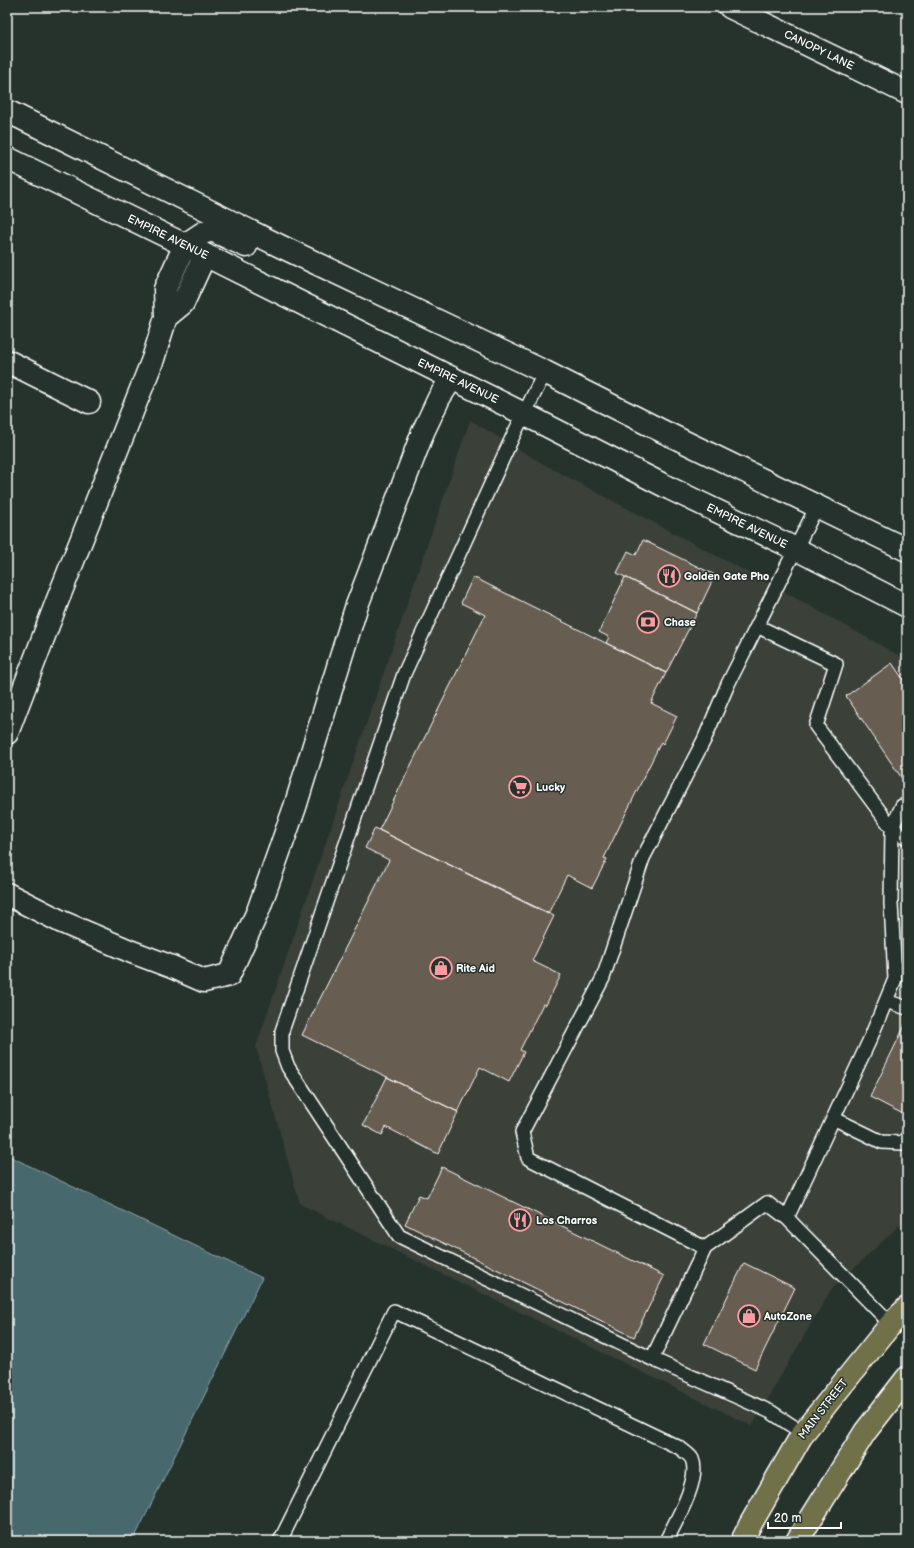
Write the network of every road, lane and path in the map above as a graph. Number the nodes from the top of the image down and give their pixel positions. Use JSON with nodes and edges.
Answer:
{"nodes":[{"id":1,"x":730,"y":7,"type":"edge"},
{"id":2,"x":907,"y":93,"type":"edge"},
{"id":3,"x":7,"y":111,"type":"edge"},
{"id":4,"x":7,"y":158,"type":"edge"},
{"id":5,"x":185,"y":245,"type":"junction"},
{"id":6,"x":205,"y":255,"type":"junction"},
{"id":7,"x":349,"y":279,"type":"junction"},
{"id":8,"x":166,"y":317,"type":"junction"},
{"id":9,"x":7,"y":361,"type":"edge"},
{"id":10,"x":544,"y":372,"type":"junction"},
{"id":11,"x":452,"y":378,"type":"junction"},
{"id":12,"x":89,"y":402,"type":"dead end"},
{"id":13,"x":524,"y":414,"type":"junction"},
{"id":14,"x":816,"y":506,"type":"junction"},
{"id":15,"x":796,"y":549,"type":"junction"},
{"id":16,"x":907,"y":550,"type":"edge"},
{"id":17,"x":907,"y":606,"type":"edge"},
{"id":18,"x":757,"y":626,"type":"junction"},
{"id":19,"x":7,"y":733,"type":"edge"},
{"id":20,"x":907,"y":804,"type":"edge"},
{"id":21,"x":892,"y":828,"type":"junction"},
{"id":22,"x":907,"y":838,"type":"edge"},
{"id":23,"x":7,"y":894,"type":"edge"},
{"id":24,"x":886,"y":1001,"type":"junction"},
{"id":25,"x":907,"y":1008,"type":"edge"},
{"id":26,"x":833,"y":1118,"type":"junction"},
{"id":27,"x":907,"y":1138,"type":"edge"},
{"id":28,"x":786,"y":1218,"type":"junction"},
{"id":29,"x":705,"y":1248,"type":"junction"},
{"id":30,"x":907,"y":1308,"type":"edge"},
{"id":31,"x":891,"y":1324,"type":"junction"},
{"id":32,"x":652,"y":1359,"type":"junction"},
{"id":33,"x":907,"y":1378,"type":"edge"},
{"id":34,"x":803,"y":1433,"type":"junction"},
{"id":35,"x":280,"y":1541,"type":"edge"},
{"id":36,"x":666,"y":1541,"type":"edge"},
{"id":37,"x":742,"y":1541,"type":"edge"},
{"id":38,"x":797,"y":1541,"type":"edge"}],
"edges":[{"from":1,"to":2,"type":"main road","name":"CANOPY LANE"},
{"from":3,"to":7,"type":"main road"},
{"from":4,"to":5,"type":"main road","name":"EMPIRE AVENUE"},
{"from":5,"to":6,"type":"main road","name":"EMPIRE AVENUE"},
{"from":5,"to":7,"type":"main road"},
{"from":5,"to":8,"type":"main road"},
{"from":6,"to":8,"type":"main road"},
{"from":6,"to":11,"type":"main road","name":"EMPIRE AVENUE"},
{"from":7,"to":10,"type":"main road"},
{"from":8,"to":19,"type":"main road"},
{"from":9,"to":12,"type":"main road"},
{"from":10,"to":13,"type":"lane"},
{"from":10,"to":14,"type":"main road"},
{"from":11,"to":13,"type":"main road","name":"EMPIRE AVENUE"},
{"from":11,"to":23,"type":"main road"},
{"from":13,"to":15,"type":"main road","name":"EMPIRE AVENUE"},
{"from":13,"to":32,"type":"lane"},
{"from":14,"to":15,"type":"lane"},
{"from":14,"to":16,"type":"main road"},
{"from":15,"to":17,"type":"main road","name":"EMPIRE AVENUE"},
{"from":15,"to":18,"type":"lane"},
{"from":18,"to":21,"type":"lane"},
{"from":18,"to":29,"type":"lane"},
{"from":20,"to":21,"type":"lane"},
{"from":21,"to":22,"type":"lane"},
{"from":21,"to":24,"type":"lane"},
{"from":24,"to":25,"type":"lane"},
{"from":24,"to":26,"type":"lane"},
{"from":26,"to":27,"type":"lane"},
{"from":26,"to":28,"type":"lane"},
{"from":28,"to":29,"type":"lane"},
{"from":28,"to":31,"type":"lane"},
{"from":29,"to":32,"type":"lane"},
{"from":30,"to":31,"type":"main road","name":"MAIN STREET"},
{"from":31,"to":34,"type":"main road","name":"MAIN STREET"},
{"from":32,"to":34,"type":"lane"},
{"from":33,"to":38,"type":"main road"},
{"from":34,"to":37,"type":"main road","name":"MAIN STREET"},
{"from":35,"to":36,"type":"lane"}]}
